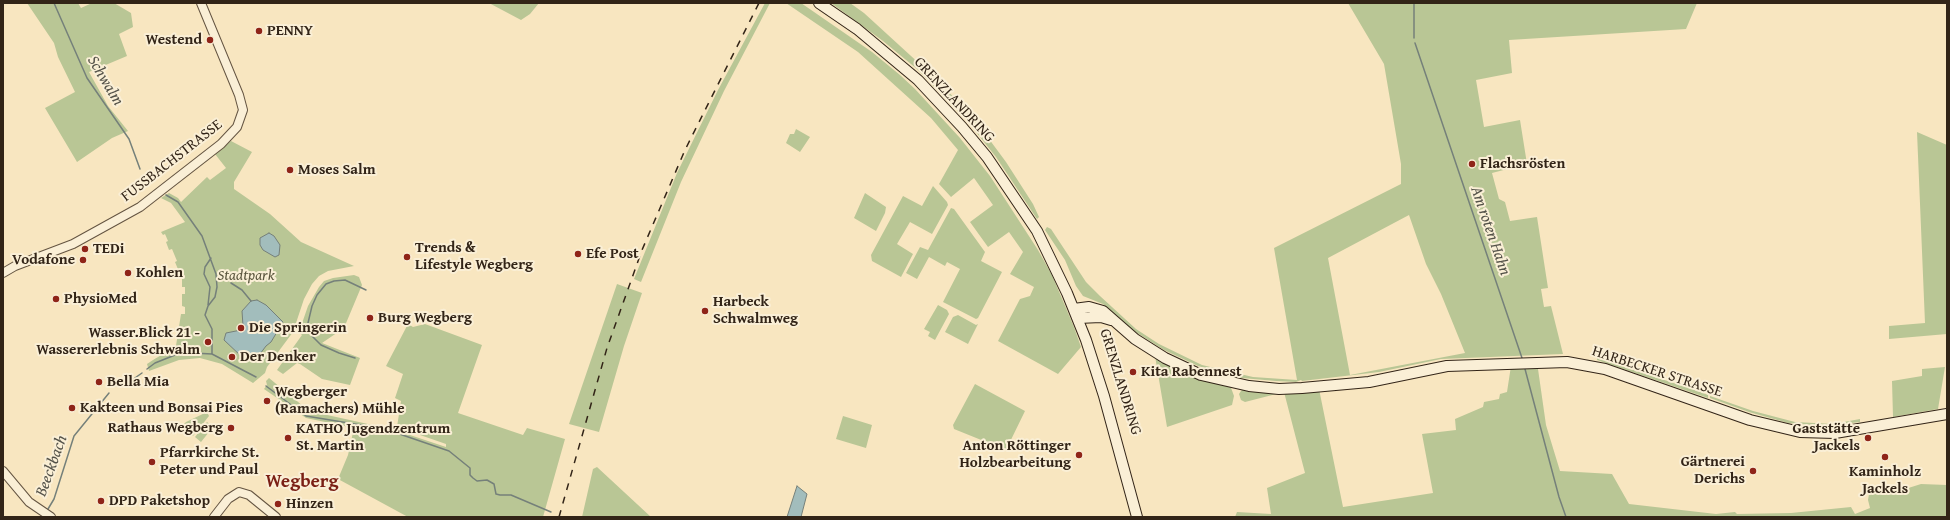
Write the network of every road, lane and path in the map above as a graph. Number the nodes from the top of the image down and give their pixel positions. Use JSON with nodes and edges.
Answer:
{"nodes":[{"id":1,"x":201,"y":3,"type":"edge"},
{"id":2,"x":819,"y":3,"type":"edge"},
{"id":3,"x":3,"y":273,"type":"edge"},
{"id":4,"x":1079,"y":313,"type":"junction"},
{"id":5,"x":1947,"y":414,"type":"edge"},
{"id":6,"x":3,"y":471,"type":"edge"},
{"id":7,"x":51,"y":517,"type":"edge"},
{"id":8,"x":214,"y":517,"type":"edge"},
{"id":9,"x":276,"y":517,"type":"edge"},
{"id":10,"x":1137,"y":517,"type":"edge"},
{"id":11,"x":1142,"y":517,"type":"edge"}],
"edges":[{"from":1,"to":3,"type":"street","name":"FUSSBACHSTRASSE"},
{"from":2,"to":4,"type":"main road","name":"GRENZLANDRING"},
{"from":4,"to":5,"type":"main road","name":"HARBECKER STRASSE"},
{"from":4,"to":10,"type":"main road","name":"GRENZLANDRING"},
{"from":4,"to":11,"type":"main road","name":"GRENZLANDRING"},
{"from":6,"to":7,"type":"street"},
{"from":8,"to":9,"type":"street"}]}
